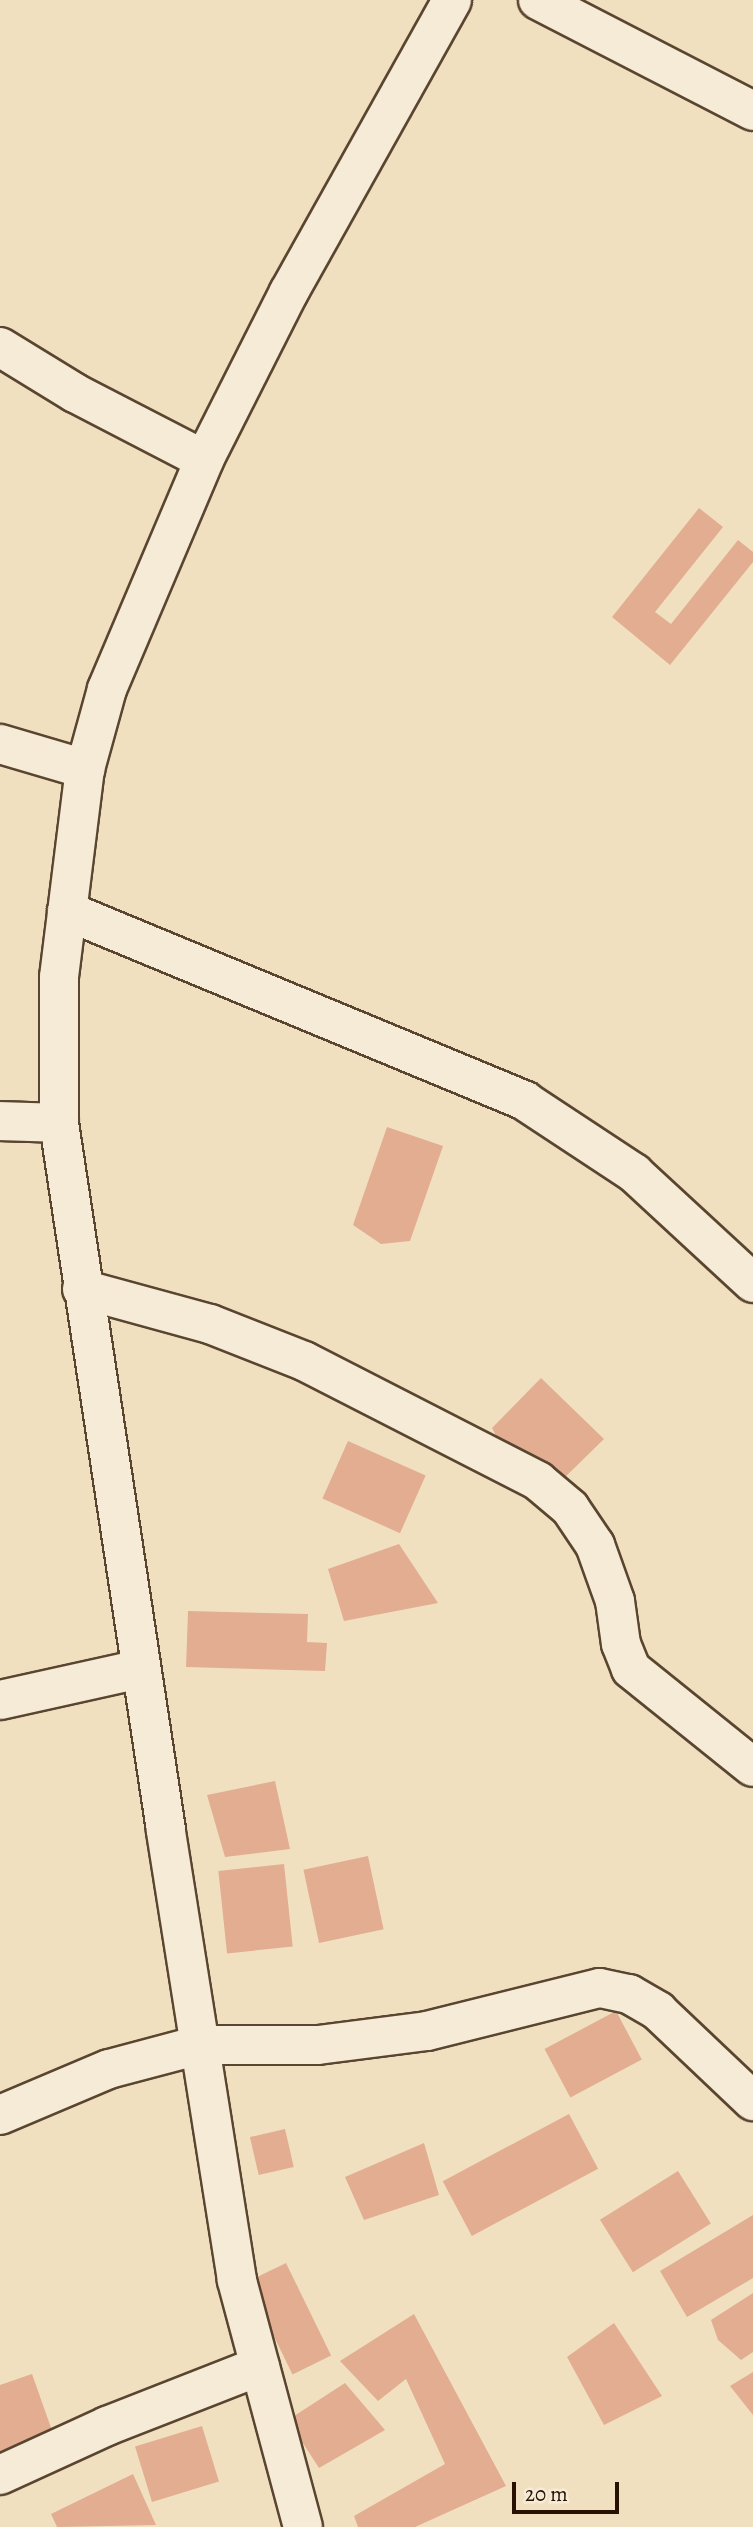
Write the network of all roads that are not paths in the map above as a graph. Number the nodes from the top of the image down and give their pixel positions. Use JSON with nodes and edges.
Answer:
{"nodes":[{"id":1,"x":452,"y":0,"type":"edge"},
{"id":2,"x":538,"y":0,"type":"edge"},
{"id":3,"x":753,"y":111,"type":"edge"},
{"id":4,"x":0,"y":347,"type":"edge"},
{"id":5,"x":204,"y":460,"type":"junction"},
{"id":6,"x":0,"y":744,"type":"edge"},
{"id":7,"x":85,"y":769,"type":"junction"},
{"id":8,"x":67,"y":911,"type":"junction"},
{"id":9,"x":0,"y":1121,"type":"edge"},
{"id":10,"x":59,"y":1123,"type":"junction"},
{"id":11,"x":753,"y":1283,"type":"edge"},
{"id":12,"x":82,"y":1289,"type":"junction"},
{"id":13,"x":140,"y":1669,"type":"junction"},
{"id":14,"x":0,"y":1700,"type":"edge"},
{"id":15,"x":753,"y":1767,"type":"edge"},
{"id":16,"x":200,"y":2045,"type":"junction"},
{"id":17,"x":753,"y":2101,"type":"edge"},
{"id":18,"x":0,"y":2115,"type":"edge"},
{"id":19,"x":260,"y":2366,"type":"junction"},
{"id":20,"x":0,"y":2475,"type":"edge"},
{"id":21,"x":303,"y":2527,"type":"edge"}],
"edges":[{"from":1,"to":5,"type":"street"},
{"from":2,"to":3,"type":"street"},
{"from":4,"to":5,"type":"street"},
{"from":5,"to":7,"type":"street"},
{"from":6,"to":7,"type":"street"},
{"from":7,"to":8,"type":"street"},
{"from":8,"to":10,"type":"street"},
{"from":8,"to":11,"type":"street"},
{"from":9,"to":10,"type":"street"},
{"from":10,"to":12,"type":"street"},
{"from":12,"to":13,"type":"street"},
{"from":12,"to":15,"type":"street"},
{"from":13,"to":14,"type":"street"},
{"from":13,"to":16,"type":"street"},
{"from":16,"to":17,"type":"street"},
{"from":16,"to":18,"type":"street"},
{"from":16,"to":19,"type":"street"},
{"from":19,"to":20,"type":"street"},
{"from":19,"to":21,"type":"street"}]}
